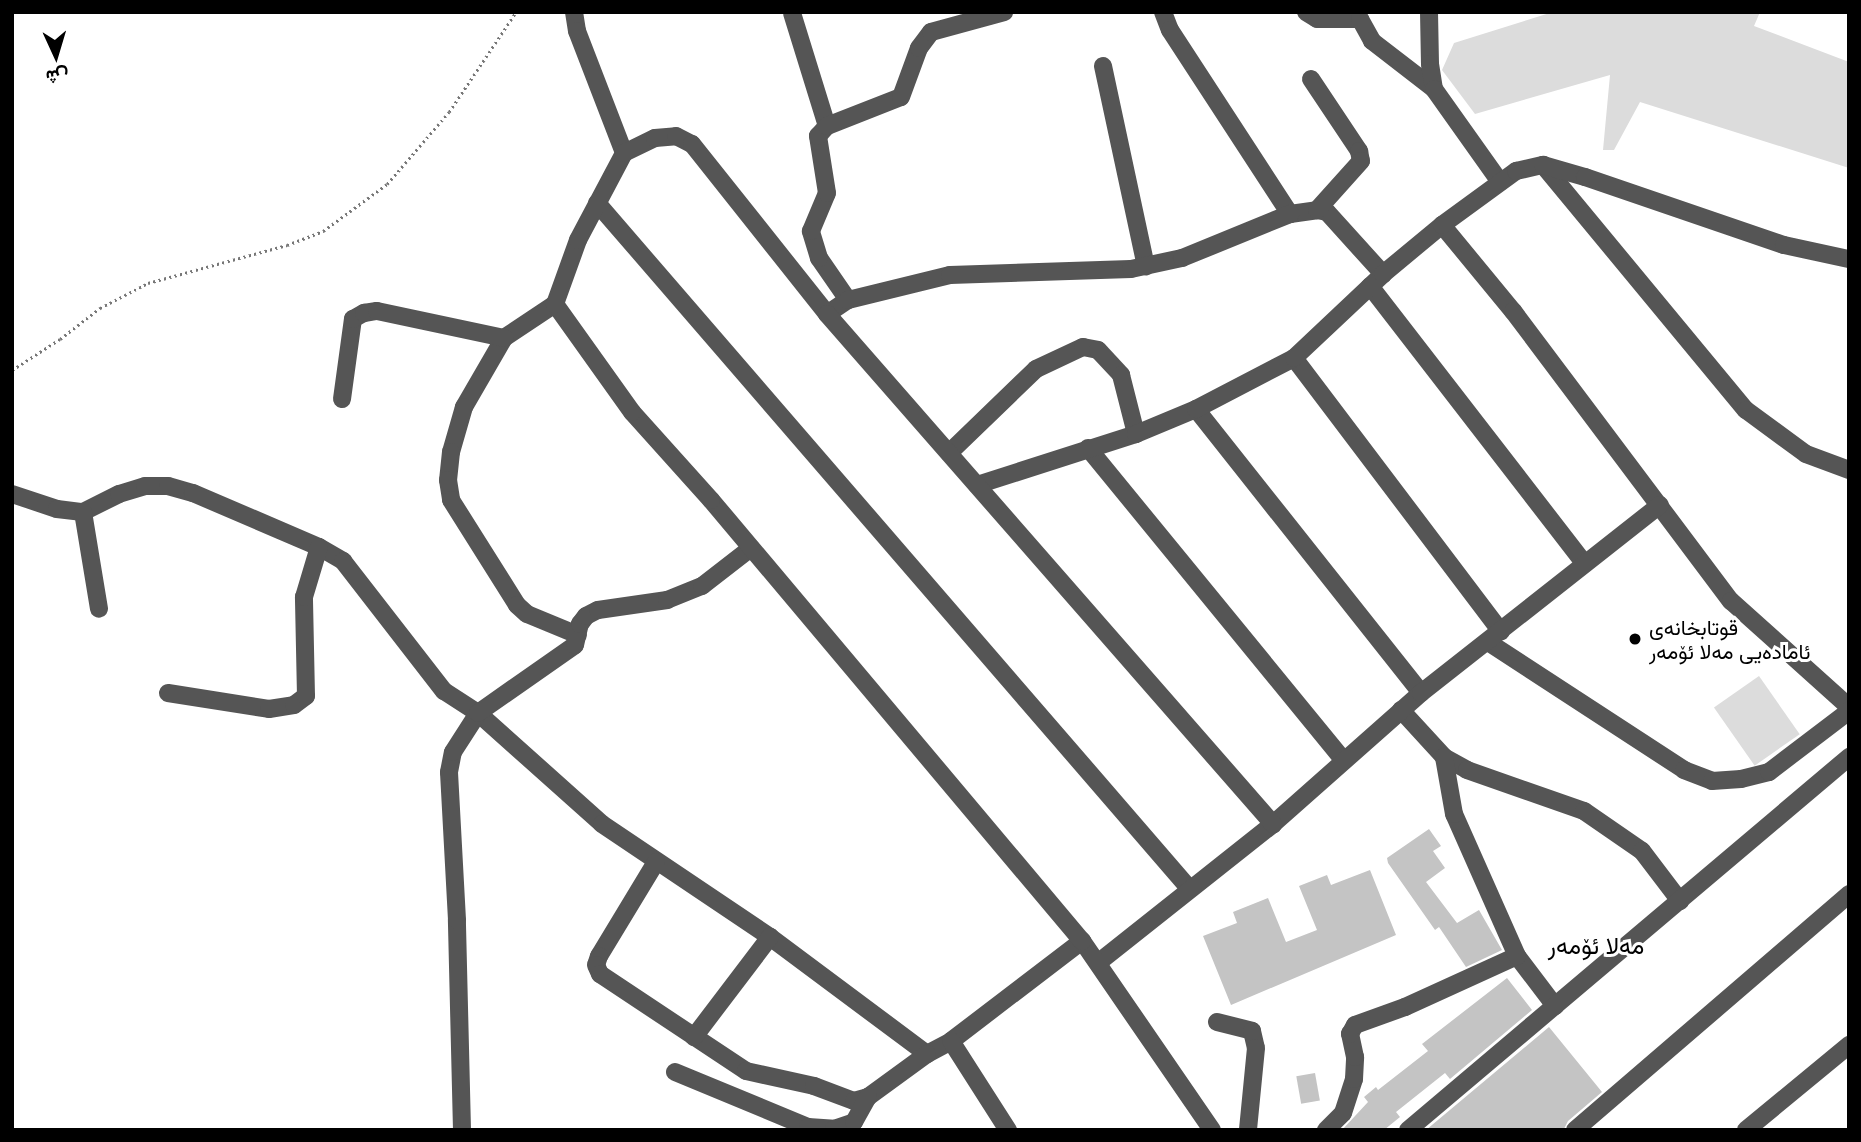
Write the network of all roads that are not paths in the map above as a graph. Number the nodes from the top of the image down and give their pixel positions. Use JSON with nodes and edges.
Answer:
{"nodes":[{"id":1,"x":574,"y":12,"type":"edge"},
{"id":2,"x":1004,"y":12,"type":"edge"},
{"id":3,"x":1163,"y":12,"type":"edge"},
{"id":4,"x":1306,"y":12,"type":"edge"},
{"id":5,"x":1429,"y":12,"type":"edge"},
{"id":6,"x":792,"y":13,"type":"edge"},
{"id":7,"x":1103,"y":66,"type":"dead end"},
{"id":8,"x":1311,"y":79,"type":"dead end"},
{"id":9,"x":1434,"y":89,"type":"junction"},
{"id":10,"x":827,"y":126,"type":"junction"},
{"id":11,"x":624,"y":153,"type":"junction"},
{"id":12,"x":1543,"y":165,"type":"junction"},
{"id":13,"x":1500,"y":183,"type":"junction"},
{"id":14,"x":597,"y":203,"type":"junction"},
{"id":15,"x":1317,"y":209,"type":"junction"},
{"id":16,"x":1290,"y":214,"type":"junction"},
{"id":17,"x":1442,"y":225,"type":"junction"},
{"id":18,"x":1849,"y":259,"type":"edge"},
{"id":19,"x":1146,"y":266,"type":"junction"},
{"id":20,"x":1377,"y":280,"type":"junction"},
{"id":21,"x":848,"y":300,"type":"junction"},
{"id":22,"x":555,"y":304,"type":"junction"},
{"id":23,"x":827,"y":314,"type":"junction"},
{"id":24,"x":504,"y":338,"type":"junction"},
{"id":25,"x":1294,"y":358,"type":"junction"},
{"id":26,"x":342,"y":399,"type":"dead end"},
{"id":27,"x":1196,"y":408,"type":"junction"},
{"id":28,"x":1136,"y":435,"type":"junction"},
{"id":29,"x":1088,"y":448,"type":"junction"},
{"id":30,"x":949,"y":453,"type":"junction"},
{"id":31,"x":1849,"y":470,"type":"edge"},
{"id":32,"x":977,"y":485,"type":"junction"},
{"id":33,"x":12,"y":494,"type":"edge"},
{"id":34,"x":1660,"y":505,"type":"junction"},
{"id":35,"x":83,"y":512,"type":"junction"},
{"id":36,"x":319,"y":547,"type":"junction"},
{"id":37,"x":751,"y":548,"type":"junction"},
{"id":38,"x":1585,"y":564,"type":"junction"},
{"id":39,"x":99,"y":608,"type":"dead end"},
{"id":40,"x":578,"y":635,"type":"junction"},
{"id":41,"x":1494,"y":637,"type":"junction"},
{"id":42,"x":168,"y":693,"type":"dead end"},
{"id":43,"x":1421,"y":693,"type":"junction"},
{"id":44,"x":1849,"y":709,"type":"edge"},
{"id":45,"x":1401,"y":710,"type":"junction"},
{"id":46,"x":478,"y":713,"type":"junction"},
{"id":47,"x":1444,"y":757,"type":"junction"},
{"id":48,"x":1849,"y":757,"type":"edge"},
{"id":49,"x":1344,"y":761,"type":"junction"},
{"id":50,"x":1273,"y":824,"type":"junction"},
{"id":51,"x":656,"y":862,"type":"junction"},
{"id":52,"x":1189,"y":888,"type":"junction"},
{"id":53,"x":1849,"y":894,"type":"edge"},
{"id":54,"x":1680,"y":901,"type":"junction"},
{"id":55,"x":770,"y":937,"type":"junction"},
{"id":56,"x":1082,"y":941,"type":"junction"},
{"id":57,"x":1517,"y":956,"type":"junction"},
{"id":58,"x":1100,"y":962,"type":"junction"},
{"id":59,"x":1555,"y":1006,"type":"junction"},
{"id":60,"x":1217,"y":1022,"type":"dead end"},
{"id":61,"x":694,"y":1037,"type":"junction"},
{"id":62,"x":950,"y":1041,"type":"junction"},
{"id":63,"x":1849,"y":1045,"type":"edge"},
{"id":64,"x":927,"y":1054,"type":"junction"},
{"id":65,"x":675,"y":1072,"type":"dead end"},
{"id":66,"x":868,"y":1097,"type":"junction"},
{"id":67,"x":462,"y":1130,"type":"edge"},
{"id":68,"x":1008,"y":1130,"type":"edge"},
{"id":69,"x":1212,"y":1130,"type":"edge"},
{"id":70,"x":1248,"y":1130,"type":"edge"},
{"id":71,"x":1326,"y":1130,"type":"edge"},
{"id":72,"x":1408,"y":1130,"type":"edge"},
{"id":73,"x":1575,"y":1130,"type":"edge"},
{"id":74,"x":1746,"y":1130,"type":"edge"}],
"edges":[{"from":1,"to":11,"type":"street"},
{"from":2,"to":10,"type":"street"},
{"from":3,"to":16,"type":"street"},
{"from":4,"to":9,"type":"street"},
{"from":5,"to":9,"type":"street"},
{"from":6,"to":10,"type":"street"},
{"from":7,"to":19,"type":"street"},
{"from":8,"to":15,"type":"street"},
{"from":9,"to":13,"type":"street"},
{"from":10,"to":21,"type":"street"},
{"from":11,"to":14,"type":"street"},
{"from":11,"to":23,"type":"street"},
{"from":12,"to":13,"type":"street"},
{"from":12,"to":18,"type":"street"},
{"from":12,"to":31,"type":"street"},
{"from":13,"to":17,"type":"street"},
{"from":14,"to":22,"type":"street"},
{"from":14,"to":52,"type":"street"},
{"from":15,"to":16,"type":"street"},
{"from":15,"to":20,"type":"street"},
{"from":16,"to":19,"type":"street"},
{"from":17,"to":20,"type":"street"},
{"from":17,"to":34,"type":"street"},
{"from":19,"to":21,"type":"street"},
{"from":20,"to":25,"type":"street"},
{"from":20,"to":38,"type":"street"},
{"from":21,"to":23,"type":"street"},
{"from":22,"to":24,"type":"street"},
{"from":22,"to":37,"type":"street"},
{"from":23,"to":30,"type":"street"},
{"from":24,"to":26,"type":"street"},
{"from":24,"to":40,"type":"street"},
{"from":25,"to":27,"type":"street"},
{"from":25,"to":41,"type":"street"},
{"from":27,"to":28,"type":"street"},
{"from":27,"to":43,"type":"street"},
{"from":28,"to":29,"type":"street"},
{"from":28,"to":30,"type":"street"},
{"from":29,"to":32,"type":"street"},
{"from":29,"to":49,"type":"street"},
{"from":30,"to":32,"type":"street"},
{"from":32,"to":50,"type":"street"},
{"from":33,"to":35,"type":"street"},
{"from":34,"to":38,"type":"street"},
{"from":34,"to":44,"type":"street"},
{"from":35,"to":36,"type":"street"},
{"from":35,"to":39,"type":"street"},
{"from":36,"to":42,"type":"street"},
{"from":36,"to":46,"type":"street"},
{"from":37,"to":40,"type":"street"},
{"from":37,"to":56,"type":"street"},
{"from":38,"to":41,"type":"street"},
{"from":40,"to":46,"type":"street"},
{"from":41,"to":43,"type":"street"},
{"from":41,"to":44,"type":"street"},
{"from":43,"to":45,"type":"street"},
{"from":45,"to":47,"type":"street"},
{"from":45,"to":49,"type":"street"},
{"from":46,"to":51,"type":"street"},
{"from":46,"to":67,"type":"street"},
{"from":47,"to":54,"type":"street"},
{"from":47,"to":57,"type":"street"},
{"from":48,"to":54,"type":"street"},
{"from":49,"to":50,"type":"street"},
{"from":50,"to":52,"type":"street"},
{"from":51,"to":55,"type":"street"},
{"from":51,"to":61,"type":"street"},
{"from":52,"to":58,"type":"street"},
{"from":53,"to":73,"type":"street"},
{"from":54,"to":59,"type":"street"},
{"from":55,"to":61,"type":"street"},
{"from":55,"to":64,"type":"street"},
{"from":56,"to":58,"type":"street"},
{"from":56,"to":62,"type":"street"},
{"from":57,"to":59,"type":"street"},
{"from":57,"to":71,"type":"street"},
{"from":58,"to":69,"type":"street"},
{"from":59,"to":72,"type":"street"},
{"from":60,"to":70,"type":"street"},
{"from":61,"to":66,"type":"street"},
{"from":62,"to":64,"type":"street"},
{"from":62,"to":68,"type":"street"},
{"from":63,"to":74,"type":"street"},
{"from":64,"to":66,"type":"street"},
{"from":65,"to":66,"type":"street"}]}
